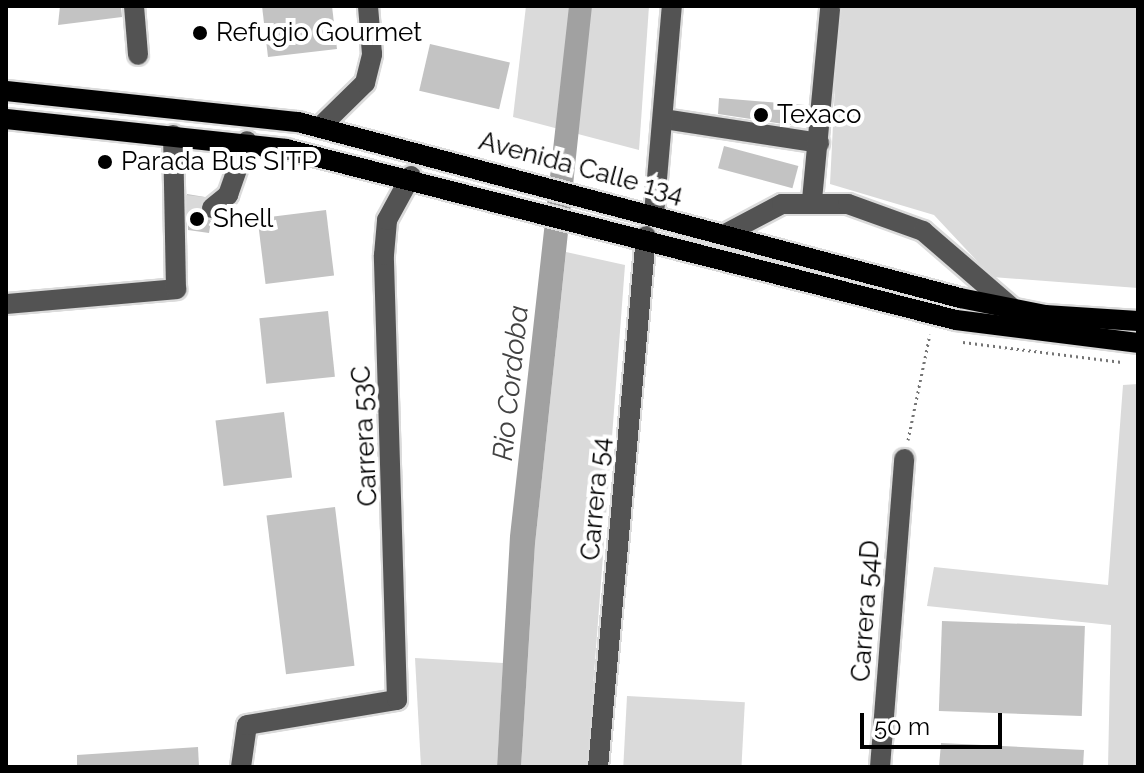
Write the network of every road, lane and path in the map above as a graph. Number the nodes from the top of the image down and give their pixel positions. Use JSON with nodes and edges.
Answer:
{"nodes":[{"id":1,"x":134,"y":6,"type":"edge"},
{"id":2,"x":368,"y":6,"type":"edge"},
{"id":3,"x":672,"y":6,"type":"edge"},
{"id":4,"x":830,"y":9,"type":"dead end"},
{"id":5,"x":138,"y":55,"type":"dead end"},
{"id":6,"x":6,"y":91,"type":"edge"},
{"id":7,"x":6,"y":119,"type":"edge"},
{"id":8,"x":663,"y":119,"type":"junction"},
{"id":9,"x":320,"y":127,"type":"junction"},
{"id":10,"x":173,"y":135,"type":"junction"},
{"id":11,"x":247,"y":141,"type":"junction"},
{"id":12,"x":819,"y":143,"type":"junction"},
{"id":13,"x":411,"y":176,"type":"junction"},
{"id":14,"x":812,"y":200,"type":"junction"},
{"id":15,"x":212,"y":208,"type":"dead end"},
{"id":16,"x":654,"y":214,"type":"junction"},
{"id":17,"x":725,"y":234,"type":"junction"},
{"id":18,"x":646,"y":236,"type":"junction"},
{"id":19,"x":6,"y":304,"type":"edge"},
{"id":20,"x":1015,"y":309,"type":"junction"},
{"id":21,"x":935,"y":314,"type":"junction"},
{"id":22,"x":1138,"y":321,"type":"edge"},
{"id":23,"x":1138,"y":343,"type":"edge"},
{"id":24,"x":904,"y":459,"type":"joint"},
{"id":25,"x":241,"y":767,"type":"edge"},
{"id":26,"x":598,"y":767,"type":"edge"},
{"id":27,"x":880,"y":767,"type":"edge"}],
"edges":[{"from":1,"to":5,"type":"street"},
{"from":2,"to":9,"type":"street"},
{"from":3,"to":8,"type":"street"},
{"from":4,"to":12,"type":"street"},
{"from":6,"to":9,"type":"main road","name":"Avenida Calle 134"},
{"from":7,"to":10,"type":"main road","name":"Avenida Calle 134"},
{"from":8,"to":12,"type":"street"},
{"from":8,"to":16,"type":"street"},
{"from":9,"to":16,"type":"main road","name":"Avenida Calle 134"},
{"from":10,"to":11,"type":"main road","name":"Avenida Calle 134"},
{"from":10,"to":19,"type":"street"},
{"from":11,"to":13,"type":"main road","name":"Avenida Calle 134"},
{"from":11,"to":15,"type":"street"},
{"from":12,"to":14,"type":"street"},
{"from":13,"to":18,"type":"main road","name":"Avenida Calle 134"},
{"from":13,"to":25,"type":"street","name":"Carrera 53C"},
{"from":14,"to":17,"type":"street"},
{"from":14,"to":20,"type":"street"},
{"from":16,"to":17,"type":"main road","name":"Avenida Calle 134"},
{"from":17,"to":20,"type":"main road","name":"Avenida Calle 134"},
{"from":18,"to":21,"type":"main road","name":"Avenida Calle 134"},
{"from":18,"to":26,"type":"street","name":"Carrera 54"},
{"from":20,"to":22,"type":"main road","name":"Avenida Calle 134"},
{"from":21,"to":23,"type":"main road","name":"Avenida Calle 134"},
{"from":21,"to":24,"type":"path"},
{"from":24,"to":27,"type":"street","name":"Carrera 54D"}]}
